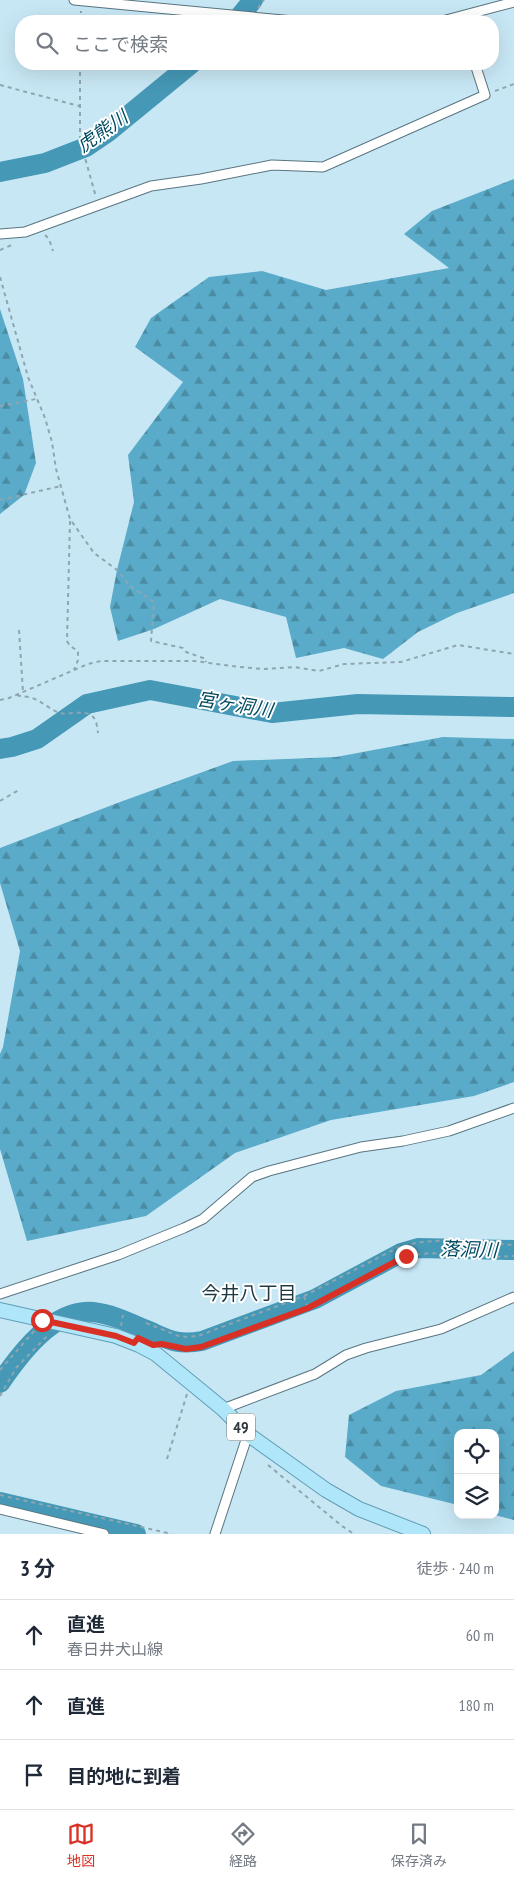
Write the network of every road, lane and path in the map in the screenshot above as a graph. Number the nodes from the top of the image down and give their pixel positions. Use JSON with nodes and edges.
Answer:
{"nodes":[{"id":1,"x":74,"y":0,"type":"edge"},
{"id":2,"x":514,"y":2,"type":"edge"},
{"id":3,"x":229,"y":15,"type":"edge"},
{"id":4,"x":473,"y":15,"type":"edge"},
{"id":5,"x":80,"y":70,"type":"edge"},
{"id":6,"x":477,"y":70,"type":"edge"},
{"id":7,"x":514,"y":84,"type":"edge"},
{"id":8,"x":0,"y":85,"type":"edge"},
{"id":9,"x":485,"y":95,"type":"junction"},
{"id":10,"x":80,"y":106,"type":"junction"},
{"id":11,"x":99,"y":205,"type":"junction"},
{"id":12,"x":0,"y":234,"type":"edge"},
{"id":13,"x":0,"y":277,"type":"edge"},
{"id":14,"x":36,"y":400,"type":"junction"},
{"id":15,"x":0,"y":406,"type":"edge"},
{"id":16,"x":61,"y":486,"type":"junction"},
{"id":17,"x":0,"y":500,"type":"edge"},
{"id":18,"x":70,"y":520,"type":"junction"},
{"id":19,"x":18,"y":630,"type":"dead end"},
{"id":20,"x":514,"y":654,"type":"edge"},
{"id":21,"x":206,"y":662,"type":"junction"},
{"id":22,"x":74,"y":670,"type":"junction"},
{"id":23,"x":23,"y":692,"type":"junction"},
{"id":24,"x":18,"y":695,"type":"junction"},
{"id":25,"x":0,"y":700,"type":"edge"},
{"id":26,"x":98,"y":733,"type":"dead end"},
{"id":27,"x":19,"y":790,"type":"dead end"},
{"id":28,"x":0,"y":801,"type":"edge"},
{"id":29,"x":514,"y":1108,"type":"edge"},
{"id":30,"x":467,"y":1243,"type":"junction"},
{"id":31,"x":514,"y":1245,"type":"edge"},
{"id":32,"x":466,"y":1255,"type":"junction"},
{"id":33,"x":514,"y":1256,"type":"edge"},
{"id":34,"x":0,"y":1294,"type":"edge"},
{"id":35,"x":305,"y":1297,"type":"junction"},
{"id":36,"x":514,"y":1297,"type":"edge"},
{"id":37,"x":308,"y":1308,"type":"junction"},
{"id":38,"x":0,"y":1310,"type":"edge"},
{"id":39,"x":123,"y":1316,"type":"dead end"},
{"id":40,"x":44,"y":1320,"type":"junction"},
{"id":41,"x":146,"y":1323,"type":"dead end"},
{"id":42,"x":60,"y":1325,"type":"junction"},
{"id":43,"x":120,"y":1327,"type":"dead end"},
{"id":44,"x":162,"y":1344,"type":"dead end"},
{"id":45,"x":0,"y":1370,"type":"edge"},
{"id":46,"x":192,"y":1384,"type":"junction"},
{"id":47,"x":0,"y":1396,"type":"edge"},
{"id":48,"x":223,"y":1409,"type":"junction"},
{"id":49,"x":249,"y":1435,"type":"junction"},
{"id":50,"x":167,"y":1459,"type":"dead end"},
{"id":51,"x":267,"y":1464,"type":"dead end"},
{"id":52,"x":0,"y":1495,"type":"edge"},
{"id":53,"x":0,"y":1509,"type":"edge"},
{"id":54,"x":104,"y":1534,"type":"edge"},
{"id":55,"x":172,"y":1534,"type":"edge"},
{"id":56,"x":215,"y":1534,"type":"edge"},
{"id":57,"x":354,"y":1534,"type":"edge"},
{"id":58,"x":423,"y":1534,"type":"edge"}],
"edges":[{"from":1,"to":3,"type":"street"},
{"from":2,"to":4,"type":"street"},
{"from":5,"to":10,"type":"path"},
{"from":6,"to":9,"type":"street"},
{"from":7,"to":9,"type":"path"},
{"from":8,"to":10,"type":"path"},
{"from":9,"to":11,"type":"street"},
{"from":10,"to":11,"type":"path"},
{"from":11,"to":12,"type":"street"},
{"from":13,"to":14,"type":"path"},
{"from":14,"to":15,"type":"path"},
{"from":14,"to":16,"type":"path"},
{"from":16,"to":17,"type":"path"},
{"from":16,"to":18,"type":"path"},
{"from":18,"to":21,"type":"path"},
{"from":18,"to":22,"type":"path"},
{"from":19,"to":23,"type":"path"},
{"from":20,"to":21,"type":"path"},
{"from":21,"to":22,"type":"path"},
{"from":22,"to":23,"type":"path"},
{"from":23,"to":24,"type":"path"},
{"from":24,"to":25,"type":"path"},
{"from":24,"to":26,"type":"path"},
{"from":27,"to":28,"type":"path"},
{"from":29,"to":34,"type":"street"},
{"from":30,"to":31,"type":"path"},
{"from":30,"to":32,"type":"path"},
{"from":30,"to":35,"type":"path"},
{"from":32,"to":33,"type":"path"},
{"from":32,"to":37,"type":"path"},
{"from":35,"to":37,"type":"path"},
{"from":35,"to":41,"type":"path"},
{"from":36,"to":48,"type":"street"},
{"from":37,"to":44,"type":"path"},
{"from":38,"to":40,"type":"main road","number":"49"},
{"from":39,"to":43,"type":"path"},
{"from":40,"to":42,"type":"main road","number":"49"},
{"from":40,"to":45,"type":"path"},
{"from":42,"to":46,"type":"main road","number":"49"},
{"from":42,"to":47,"type":"path"},
{"from":46,"to":48,"type":"main road","number":"49"},
{"from":46,"to":50,"type":"path"},
{"from":48,"to":49,"type":"main road","number":"49"},
{"from":49,"to":56,"type":"street"},
{"from":49,"to":58,"type":"main road","number":"49"},
{"from":51,"to":57,"type":"path"},
{"from":52,"to":55,"type":"path"},
{"from":53,"to":54,"type":"street"}]}
